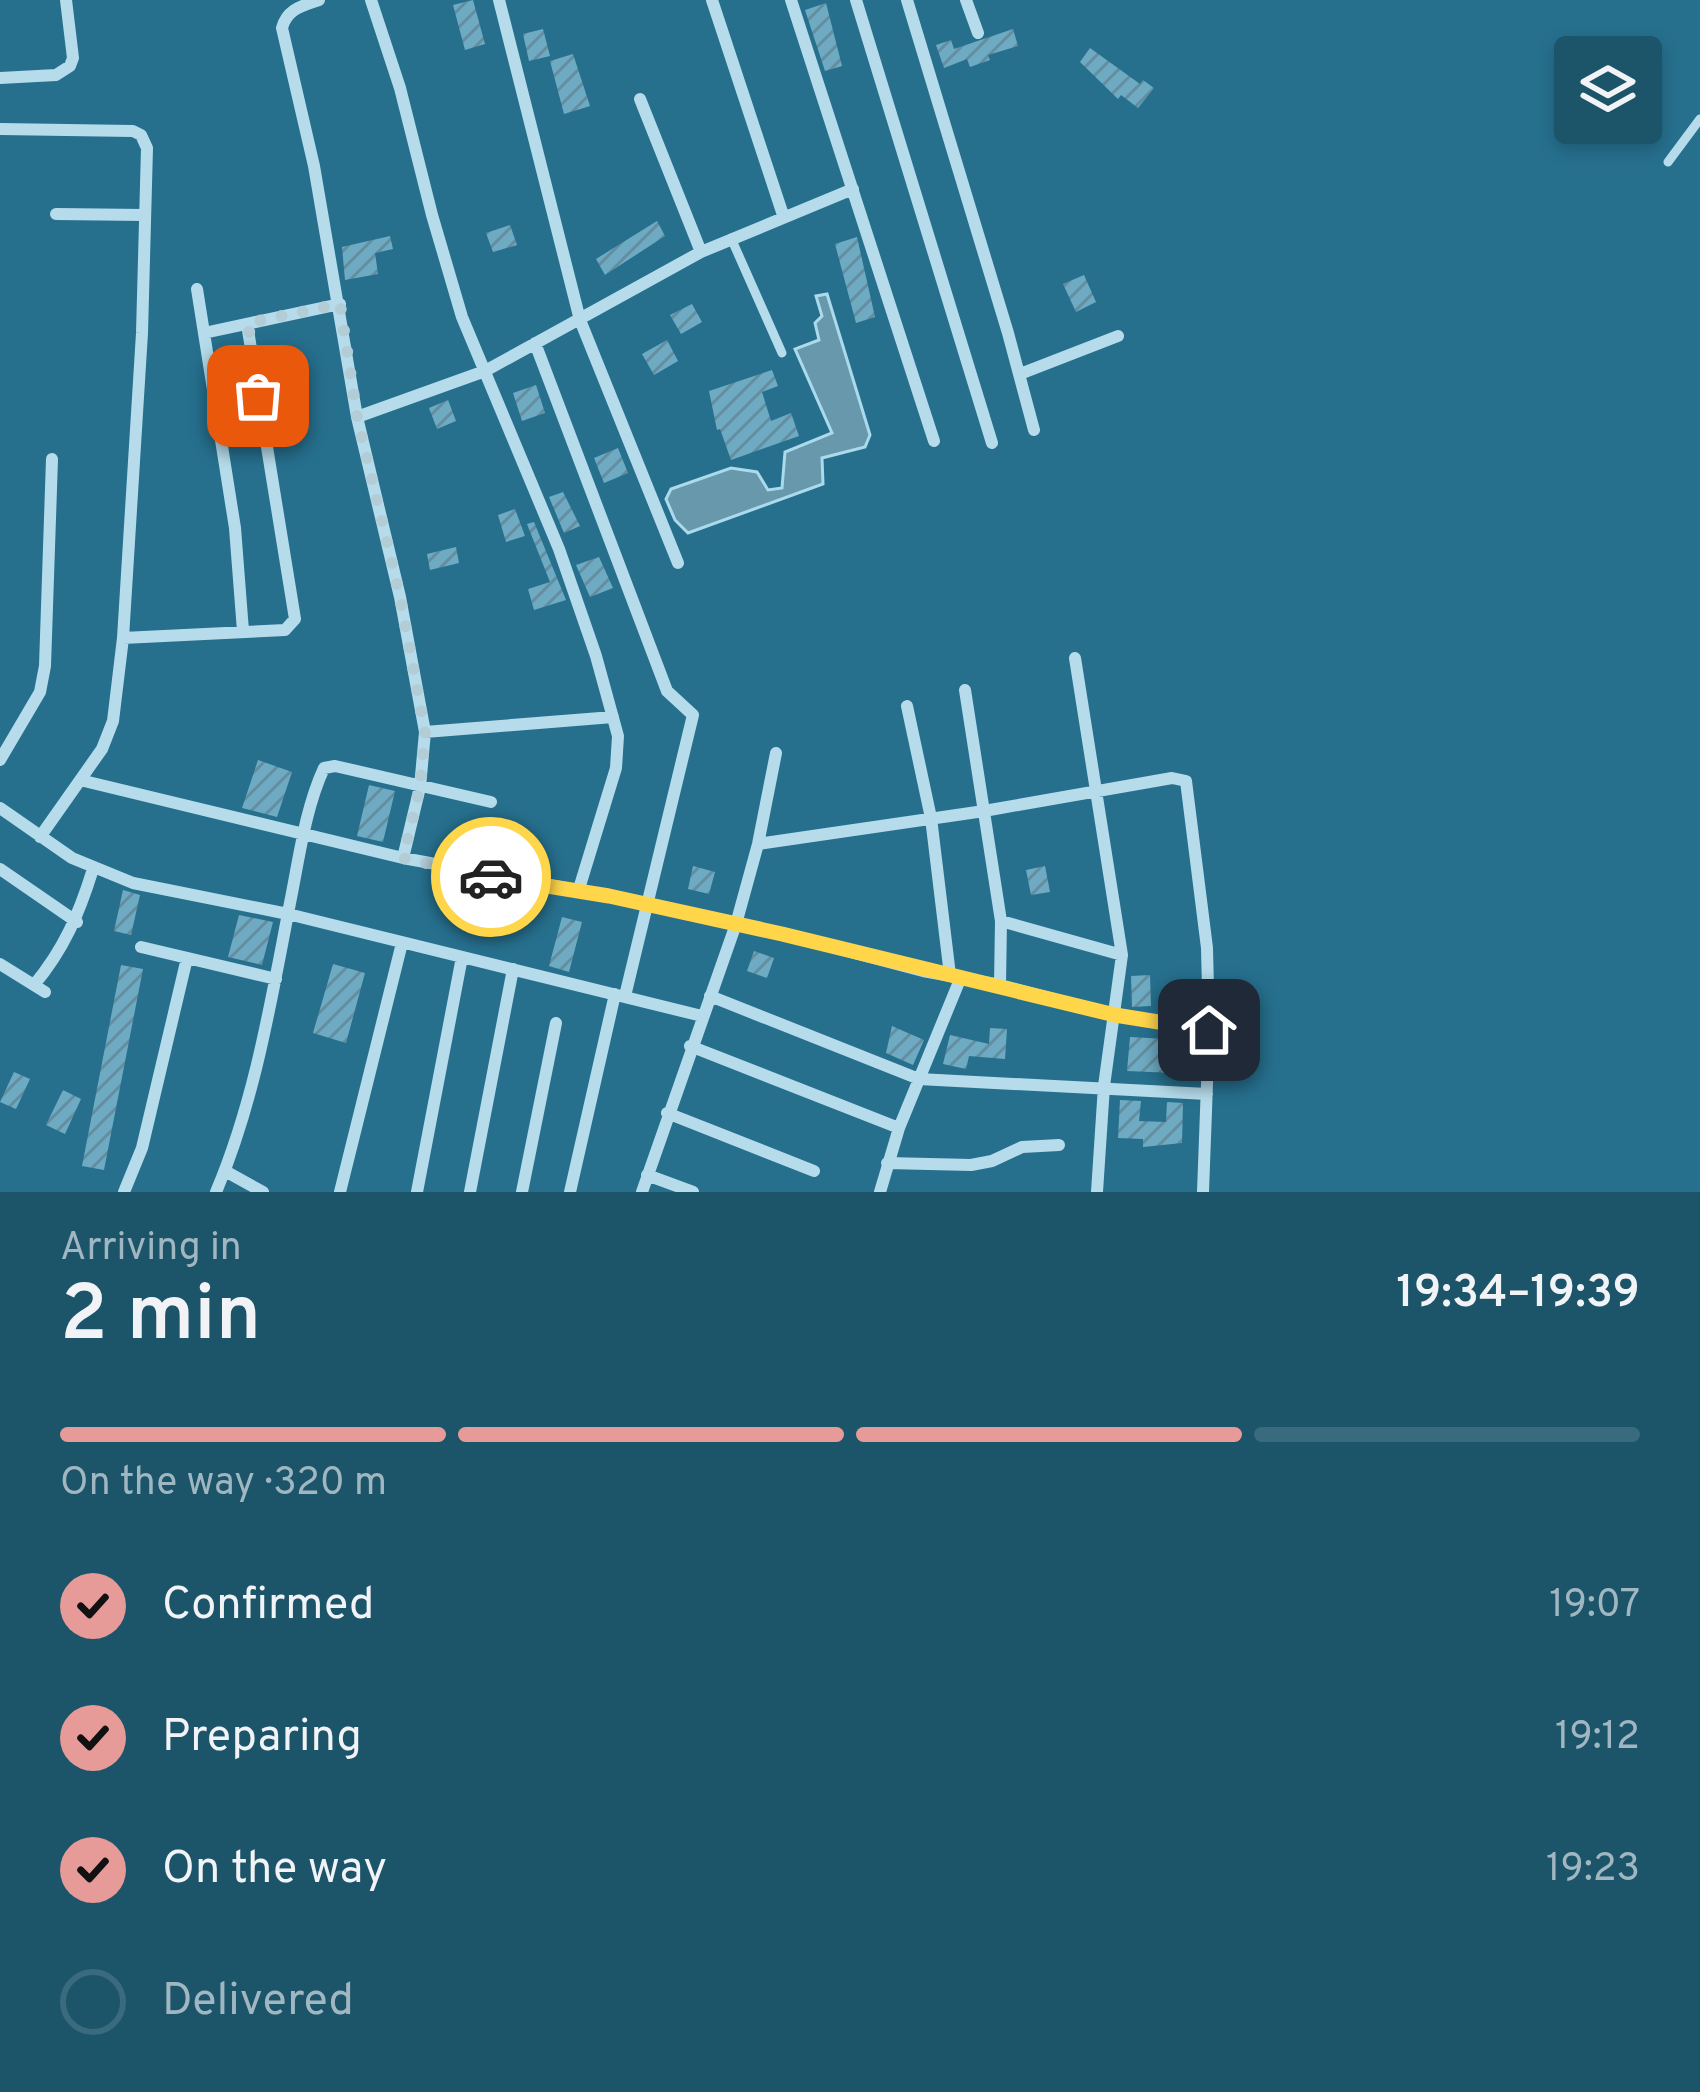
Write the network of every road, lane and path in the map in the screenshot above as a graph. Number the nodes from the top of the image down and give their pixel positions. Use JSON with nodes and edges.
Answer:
{"nodes":[{"id":1,"x":66,"y":0,"type":"edge"},
{"id":2,"x":319,"y":0,"type":"edge"},
{"id":3,"x":371,"y":0,"type":"edge"},
{"id":4,"x":499,"y":0,"type":"edge"},
{"id":5,"x":712,"y":0,"type":"edge"},
{"id":6,"x":791,"y":0,"type":"edge"},
{"id":7,"x":856,"y":0,"type":"edge"},
{"id":8,"x":907,"y":0,"type":"edge"},
{"id":9,"x":966,"y":0,"type":"edge"},
{"id":10,"x":978,"y":33,"type":"dead end"},
{"id":11,"x":0,"y":77,"type":"edge"},
{"id":12,"x":640,"y":98,"type":"dead end"},
{"id":13,"x":1700,"y":119,"type":"edge"},
{"id":14,"x":0,"y":129,"type":"edge"},
{"id":15,"x":1668,"y":162,"type":"dead end"},
{"id":16,"x":853,"y":189,"type":"junction"},
{"id":17,"x":56,"y":214,"type":"dead end"},
{"id":18,"x":144,"y":215,"type":"junction"},
{"id":19,"x":783,"y":215,"type":"junction"},
{"id":20,"x":731,"y":238,"type":"junction"},
{"id":21,"x":701,"y":251,"type":"junction"},
{"id":22,"x":197,"y":289,"type":"dead end"},
{"id":23,"x":340,"y":304,"type":"junction"},
{"id":24,"x":580,"y":320,"type":"junction"},
{"id":25,"x":248,"y":323,"type":"junction"},
{"id":26,"x":204,"y":333,"type":"junction"},
{"id":27,"x":1118,"y":336,"type":"dead end"},
{"id":28,"x":536,"y":343,"type":"junction"},
{"id":29,"x":782,"y":353,"type":"dead end"},
{"id":30,"x":485,"y":370,"type":"junction"},
{"id":31,"x":1020,"y":374,"type":"junction"},
{"id":32,"x":357,"y":417,"type":"junction"},
{"id":33,"x":1034,"y":430,"type":"dead end"},
{"id":34,"x":934,"y":441,"type":"dead end"},
{"id":35,"x":992,"y":443,"type":"dead end"},
{"id":36,"x":52,"y":459,"type":"dead end"},
{"id":37,"x":678,"y":563,"type":"dead end"},
{"id":38,"x":243,"y":631,"type":"junction"},
{"id":39,"x":123,"y":638,"type":"junction"},
{"id":40,"x":1075,"y":658,"type":"dead end"},
{"id":41,"x":965,"y":690,"type":"dead end"},
{"id":42,"x":907,"y":706,"type":"dead end"},
{"id":43,"x":614,"y":717,"type":"junction"},
{"id":44,"x":425,"y":732,"type":"junction"},
{"id":45,"x":776,"y":753,"type":"dead end"},
{"id":46,"x":0,"y":760,"type":"edge"},
{"id":47,"x":80,"y":780,"type":"junction"},
{"id":48,"x":420,"y":787,"type":"junction"},
{"id":49,"x":1096,"y":790,"type":"junction"},
{"id":50,"x":491,"y":802,"type":"dead end"},
{"id":51,"x":0,"y":808,"type":"edge"},
{"id":52,"x":985,"y":812,"type":"junction"},
{"id":53,"x":931,"y":818,"type":"junction"},
{"id":54,"x":304,"y":834,"type":"junction"},
{"id":55,"x":40,"y":837,"type":"junction"},
{"id":56,"x":758,"y":844,"type":"junction"},
{"id":57,"x":403,"y":858,"type":"junction"},
{"id":58,"x":0,"y":868,"type":"edge"},
{"id":59,"x":93,"y":869,"type":"junction"},
{"id":60,"x":578,"y":892,"type":"junction"},
{"id":61,"x":648,"y":905,"type":"junction"},
{"id":62,"x":288,"y":914,"type":"junction"},
{"id":63,"x":1001,"y":921,"type":"junction"},
{"id":64,"x":77,"y":922,"type":"junction"},
{"id":65,"x":736,"y":924,"type":"junction"},
{"id":66,"x":403,"y":943,"type":"junction"},
{"id":67,"x":141,"y":947,"type":"dead end"},
{"id":68,"x":1122,"y":955,"type":"junction"},
{"id":69,"x":462,"y":957,"type":"junction"},
{"id":70,"x":187,"y":958,"type":"junction"},
{"id":71,"x":0,"y":964,"type":"edge"},
{"id":72,"x":513,"y":969,"type":"junction"},
{"id":73,"x":955,"y":976,"type":"junction"},
{"id":74,"x":276,"y":979,"type":"junction"},
{"id":75,"x":1000,"y":985,"type":"junction"},
{"id":76,"x":620,"y":995,"type":"junction"},
{"id":77,"x":710,"y":996,"type":"junction"},
{"id":78,"x":1115,"y":1015,"type":"junction"},
{"id":79,"x":702,"y":1016,"type":"junction"},
{"id":80,"x":556,"y":1023,"type":"dead end"},
{"id":81,"x":1209,"y":1030,"type":"junction"},
{"id":82,"x":690,"y":1046,"type":"junction"},
{"id":83,"x":920,"y":1078,"type":"junction"},
{"id":84,"x":1105,"y":1086,"type":"junction"},
{"id":85,"x":1207,"y":1094,"type":"junction"},
{"id":86,"x":667,"y":1113,"type":"junction"},
{"id":87,"x":899,"y":1128,"type":"junction"},
{"id":88,"x":1059,"y":1145,"type":"dead end"},
{"id":89,"x":887,"y":1162,"type":"junction"},
{"id":90,"x":224,"y":1171,"type":"junction"},
{"id":91,"x":814,"y":1171,"type":"dead end"},
{"id":92,"x":647,"y":1174,"type":"junction"},
{"id":93,"x":124,"y":1192,"type":"edge"},
{"id":94,"x":216,"y":1192,"type":"edge"},
{"id":95,"x":263,"y":1192,"type":"edge"},
{"id":96,"x":340,"y":1192,"type":"edge"},
{"id":97,"x":417,"y":1192,"type":"edge"},
{"id":98,"x":470,"y":1192,"type":"edge"},
{"id":99,"x":523,"y":1192,"type":"edge"},
{"id":100,"x":569,"y":1192,"type":"edge"},
{"id":101,"x":642,"y":1192,"type":"edge"},
{"id":102,"x":693,"y":1192,"type":"edge"},
{"id":103,"x":880,"y":1192,"type":"edge"},
{"id":104,"x":1097,"y":1192,"type":"edge"},
{"id":105,"x":1203,"y":1192,"type":"edge"}],
"edges":[{"from":1,"to":11,"type":"street"},
{"from":2,"to":23,"type":"street"},
{"from":3,"to":30,"type":"street"},
{"from":4,"to":24,"type":"street"},
{"from":5,"to":19,"type":"street"},
{"from":6,"to":16,"type":"street"},
{"from":7,"to":35,"type":"street"},
{"from":8,"to":31,"type":"street"},
{"from":9,"to":10,"type":"street"},
{"from":12,"to":21,"type":"street"},
{"from":13,"to":15,"type":"lane"},
{"from":14,"to":18,"type":"street"},
{"from":16,"to":19,"type":"street"},
{"from":16,"to":34,"type":"street"},
{"from":17,"to":18,"type":"street"},
{"from":18,"to":39,"type":"street"},
{"from":19,"to":20,"type":"street"},
{"from":20,"to":21,"type":"street"},
{"from":20,"to":29,"type":"lane"},
{"from":21,"to":24,"type":"street"},
{"from":22,"to":26,"type":"street"},
{"from":23,"to":25,"type":"street"},
{"from":23,"to":32,"type":"street"},
{"from":24,"to":28,"type":"street"},
{"from":24,"to":37,"type":"street"},
{"from":25,"to":26,"type":"street"},
{"from":25,"to":38,"type":"street"},
{"from":26,"to":38,"type":"street"},
{"from":27,"to":31,"type":"street"},
{"from":28,"to":30,"type":"street"},
{"from":28,"to":61,"type":"street"},
{"from":30,"to":32,"type":"street"},
{"from":30,"to":43,"type":"street"},
{"from":31,"to":33,"type":"street"},
{"from":32,"to":44,"type":"street"},
{"from":36,"to":46,"type":"street"},
{"from":38,"to":39,"type":"street"},
{"from":39,"to":47,"type":"street"},
{"from":40,"to":49,"type":"street"},
{"from":41,"to":52,"type":"street"},
{"from":42,"to":53,"type":"street"},
{"from":43,"to":44,"type":"street"},
{"from":43,"to":60,"type":"street"},
{"from":44,"to":48,"type":"street"},
{"from":45,"to":56,"type":"street"},
{"from":47,"to":54,"type":"street"},
{"from":47,"to":55,"type":"street"},
{"from":48,"to":50,"type":"street"},
{"from":48,"to":54,"type":"street"},
{"from":48,"to":57,"type":"street"},
{"from":49,"to":52,"type":"street"},
{"from":49,"to":68,"type":"street"},
{"from":49,"to":81,"type":"street"},
{"from":51,"to":55,"type":"street"},
{"from":52,"to":53,"type":"street"},
{"from":52,"to":63,"type":"street"},
{"from":53,"to":56,"type":"street"},
{"from":53,"to":73,"type":"street"},
{"from":54,"to":57,"type":"street"},
{"from":54,"to":62,"type":"street"},
{"from":55,"to":59,"type":"street"},
{"from":56,"to":65,"type":"street"},
{"from":57,"to":60,"type":"street"},
{"from":58,"to":64,"type":"street"},
{"from":59,"to":62,"type":"street"},
{"from":59,"to":64,"type":"street"},
{"from":60,"to":61,"type":"street"},
{"from":61,"to":65,"type":"street"},
{"from":61,"to":76,"type":"street"},
{"from":62,"to":66,"type":"street"},
{"from":62,"to":74,"type":"street"},
{"from":63,"to":68,"type":"street"},
{"from":63,"to":75,"type":"street"},
{"from":64,"to":71,"type":"street"},
{"from":65,"to":73,"type":"street"},
{"from":65,"to":77,"type":"street"},
{"from":66,"to":69,"type":"street"},
{"from":66,"to":96,"type":"street"},
{"from":67,"to":70,"type":"street"},
{"from":68,"to":78,"type":"street"},
{"from":69,"to":72,"type":"street"},
{"from":69,"to":97,"type":"street"},
{"from":70,"to":74,"type":"street"},
{"from":70,"to":93,"type":"street"},
{"from":72,"to":76,"type":"street"},
{"from":72,"to":98,"type":"street"},
{"from":73,"to":75,"type":"street"},
{"from":73,"to":83,"type":"street"},
{"from":74,"to":90,"type":"street"},
{"from":75,"to":78,"type":"street"},
{"from":76,"to":79,"type":"street"},
{"from":76,"to":100,"type":"street"},
{"from":77,"to":79,"type":"street"},
{"from":77,"to":83,"type":"street"},
{"from":78,"to":81,"type":"street"},
{"from":78,"to":84,"type":"street"},
{"from":79,"to":82,"type":"street"},
{"from":80,"to":99,"type":"street"},
{"from":81,"to":85,"type":"street"},
{"from":82,"to":86,"type":"street"},
{"from":82,"to":87,"type":"street"},
{"from":83,"to":84,"type":"street"},
{"from":83,"to":87,"type":"street"},
{"from":84,"to":85,"type":"street"},
{"from":84,"to":104,"type":"street"},
{"from":85,"to":105,"type":"street"},
{"from":86,"to":91,"type":"street"},
{"from":86,"to":92,"type":"street"},
{"from":87,"to":89,"type":"street"},
{"from":88,"to":89,"type":"street"},
{"from":89,"to":103,"type":"street"},
{"from":90,"to":94,"type":"street"},
{"from":90,"to":95,"type":"street"},
{"from":92,"to":101,"type":"street"},
{"from":92,"to":102,"type":"street"}]}
